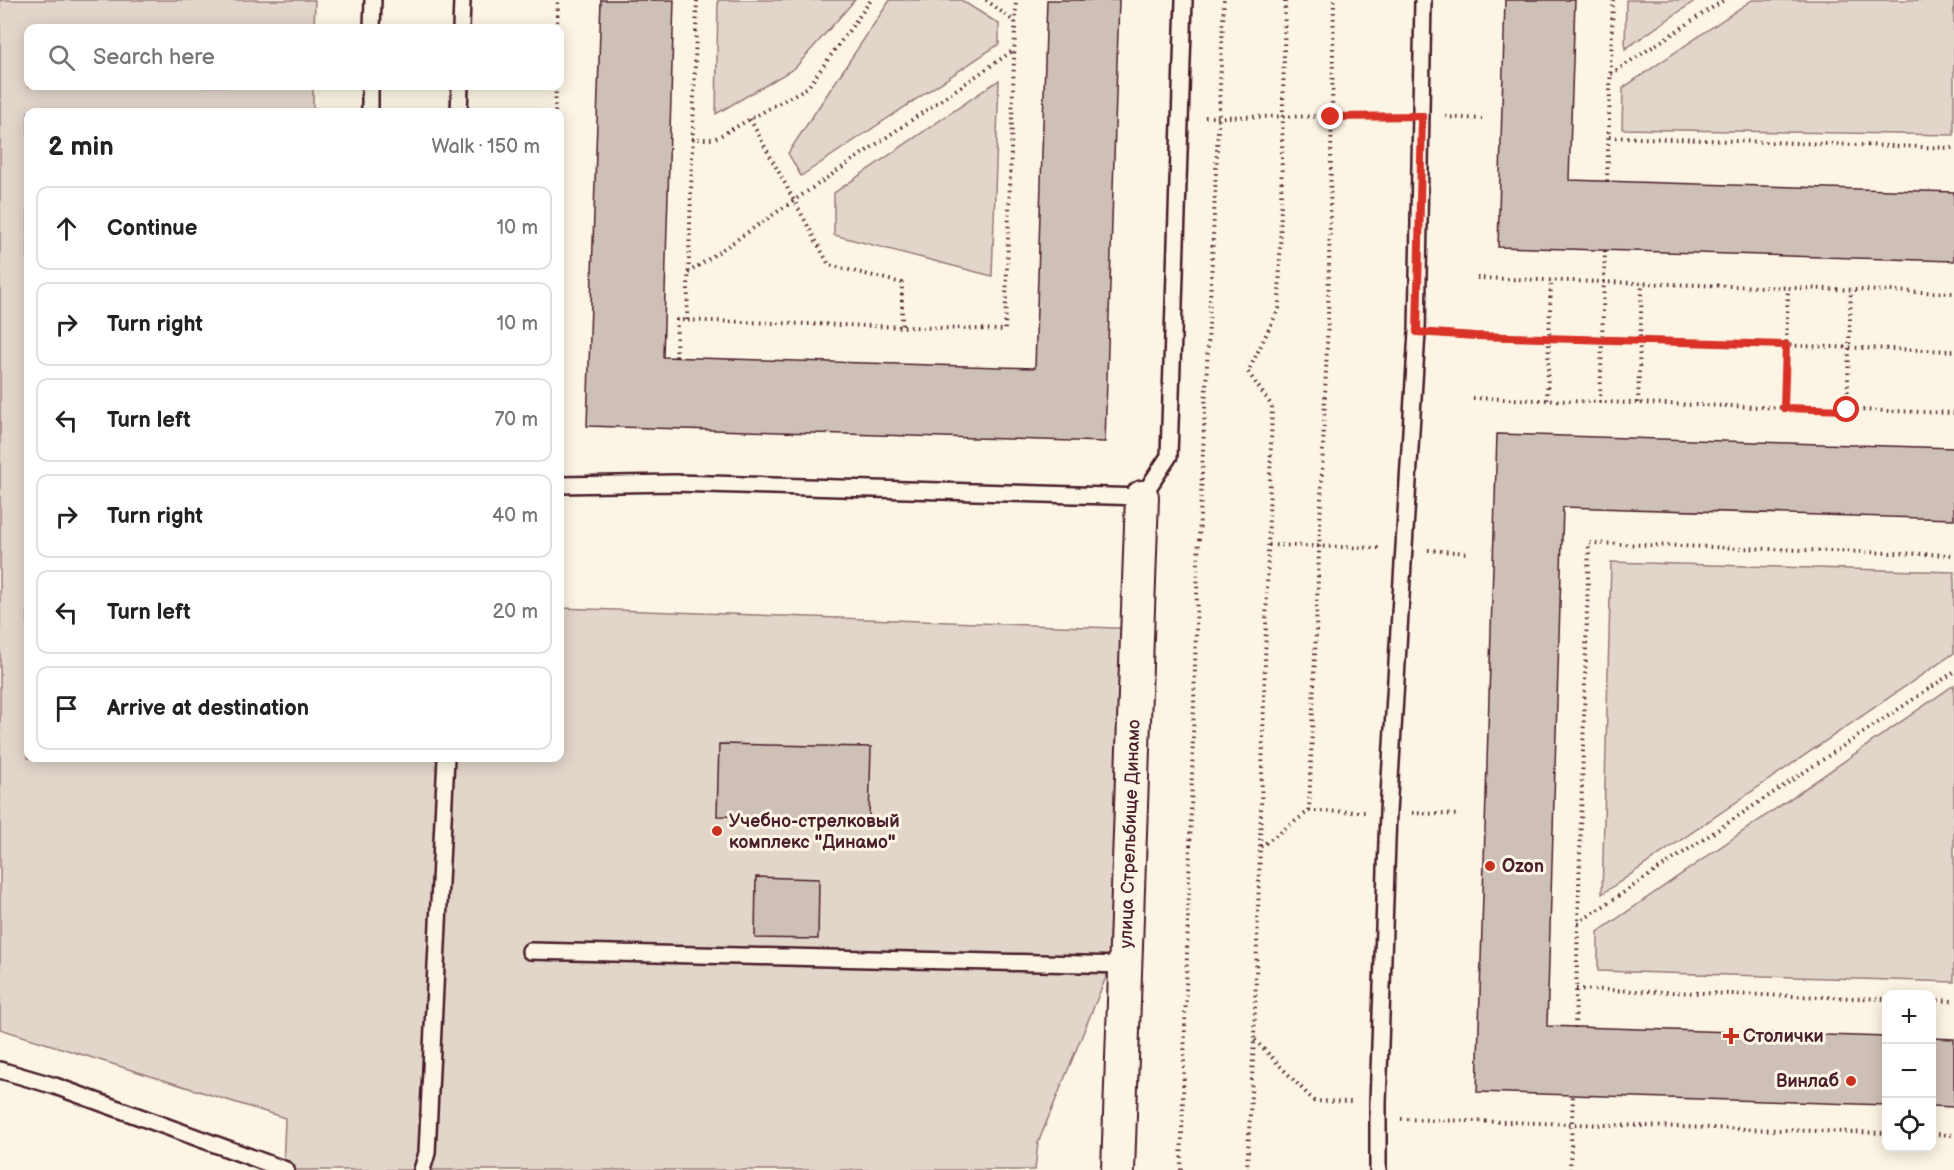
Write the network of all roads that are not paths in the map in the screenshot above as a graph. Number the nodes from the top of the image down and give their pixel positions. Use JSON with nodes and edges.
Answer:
{"nodes":[{"id":1,"x":373,"y":0,"type":"edge"},
{"id":2,"x":462,"y":0,"type":"edge"},
{"id":3,"x":1184,"y":0,"type":"edge"},
{"id":4,"x":1423,"y":0,"type":"edge"},
{"id":5,"x":372,"y":24,"type":"edge"},
{"id":6,"x":461,"y":24,"type":"edge"},
{"id":7,"x":370,"y":90,"type":"edge"},
{"id":8,"x":460,"y":90,"type":"edge"},
{"id":9,"x":370,"y":108,"type":"edge"},
{"id":10,"x":459,"y":108,"type":"edge"},
{"id":11,"x":564,"y":485,"type":"edge"},
{"id":12,"x":1142,"y":497,"type":"junction"},
{"id":13,"x":446,"y":762,"type":"edge"},
{"id":14,"x":530,"y":951,"type":"dead end"},
{"id":15,"x":1125,"y":965,"type":"junction"},
{"id":16,"x":0,"y":1070,"type":"edge"},
{"id":17,"x":286,"y":1170,"type":"edge"},
{"id":18,"x":422,"y":1170,"type":"edge"},
{"id":19,"x":1118,"y":1170,"type":"edge"},
{"id":20,"x":1378,"y":1170,"type":"edge"}],
"edges":[{"from":1,"to":5,"type":"lane"},
{"from":2,"to":6,"type":"lane"},
{"from":3,"to":12,"type":"lane"},
{"from":4,"to":20,"type":"lane"},
{"from":7,"to":9,"type":"lane"},
{"from":8,"to":10,"type":"lane"},
{"from":11,"to":12,"type":"lane"},
{"from":12,"to":15,"type":"street","name":"улица Стрельбище Динамо"},
{"from":13,"to":18,"type":"lane"},
{"from":14,"to":15,"type":"lane"},
{"from":15,"to":19,"type":"street","name":"улица Стрельбище Динамо"},
{"from":16,"to":17,"type":"lane"}]}
